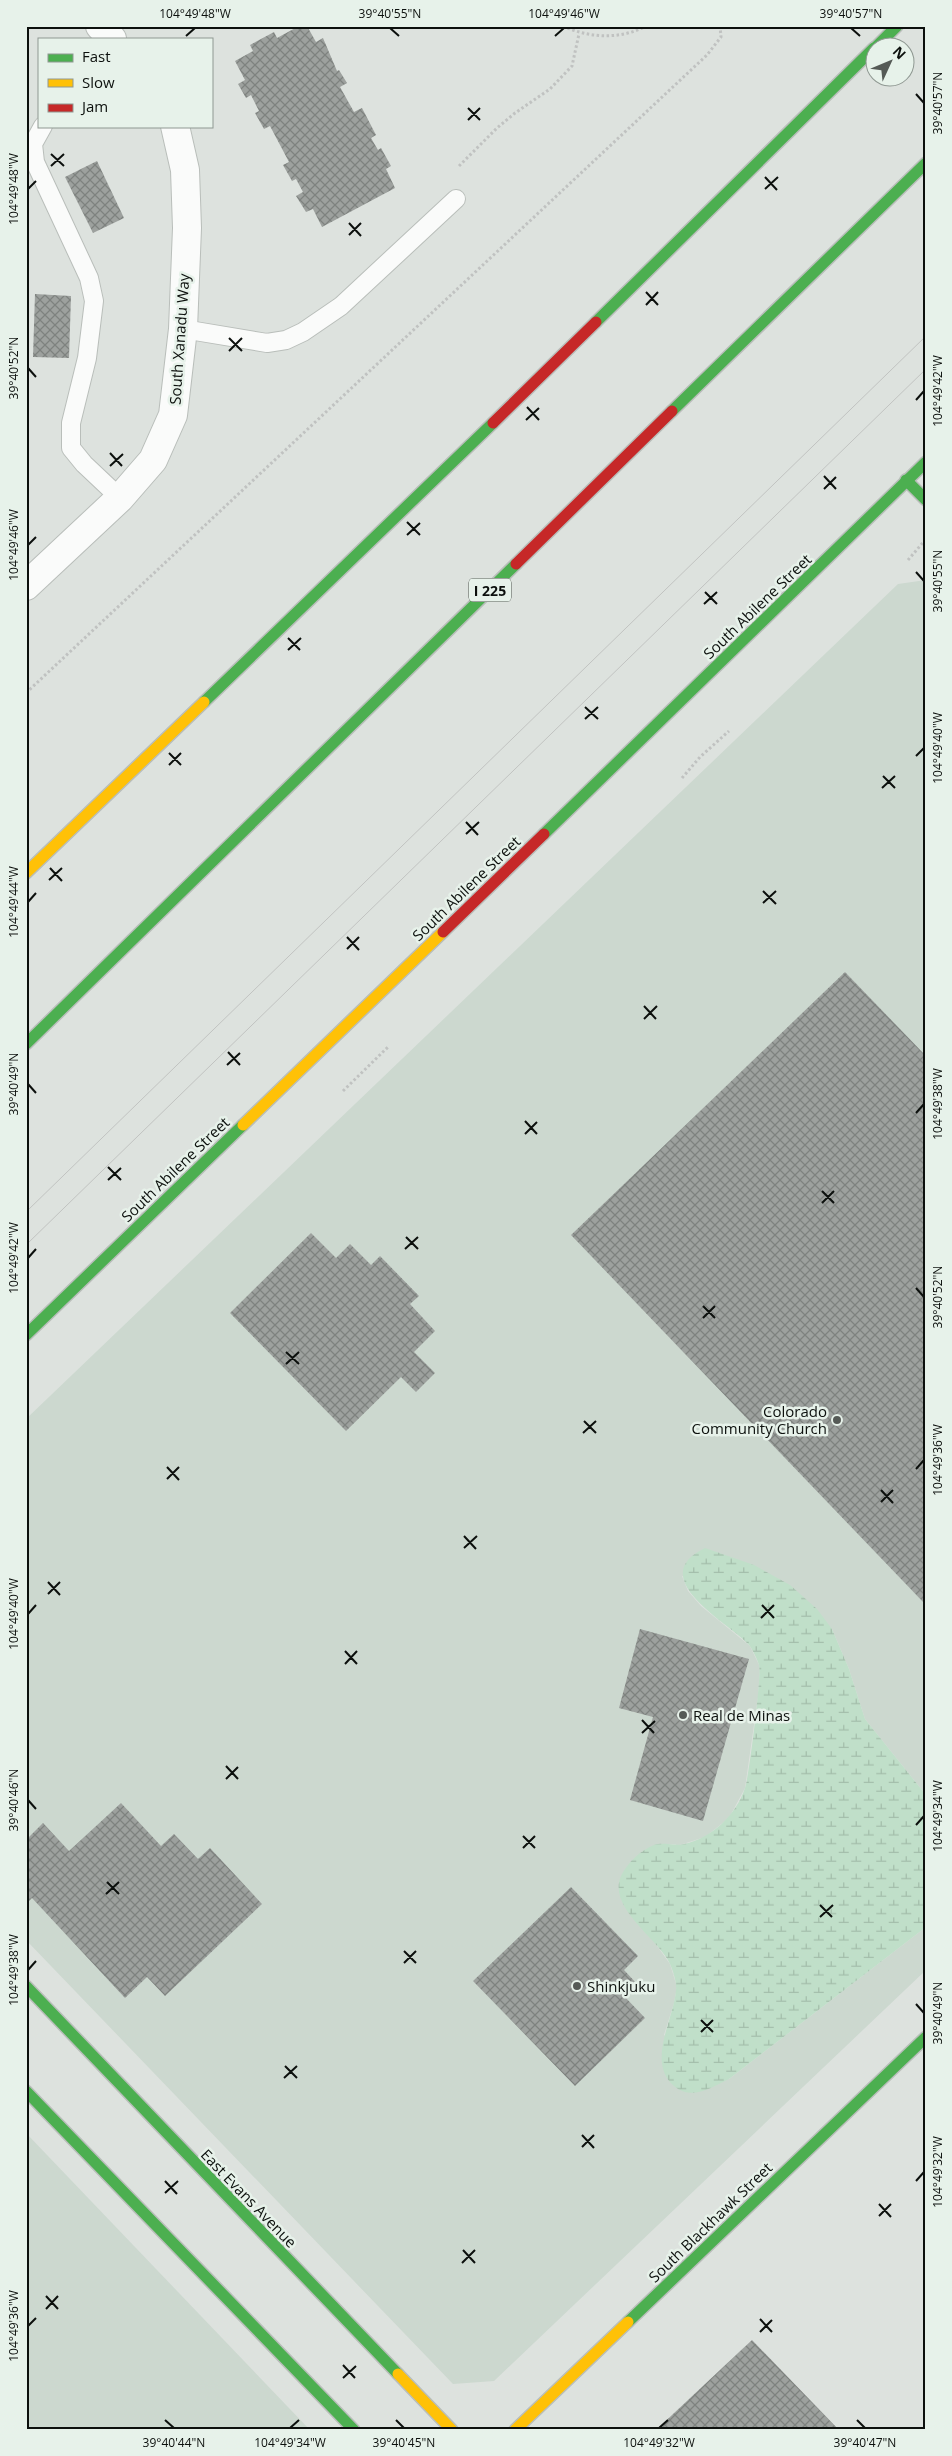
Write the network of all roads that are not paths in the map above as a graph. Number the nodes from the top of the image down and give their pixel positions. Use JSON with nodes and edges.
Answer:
{"nodes":[{"id":1,"x":100,"y":26,"type":"edge"},
{"id":2,"x":897,"y":26,"type":"edge"},
{"id":3,"x":111,"y":38,"type":"edge"},
{"id":4,"x":885,"y":38,"type":"edge"},
{"id":5,"x":864,"y":59,"type":"edge"},
{"id":6,"x":42,"y":128,"type":"edge"},
{"id":7,"x":175,"y":128,"type":"edge"},
{"id":8,"x":926,"y":163,"type":"edge"},
{"id":9,"x":456,"y":199,"type":"dead end"},
{"id":10,"x":183,"y":329,"type":"junction"},
{"id":11,"x":926,"y":462,"type":"edge"},
{"id":12,"x":906,"y":480,"type":"junction"},
{"id":13,"x":120,"y":498,"type":"junction"},
{"id":14,"x":926,"y":500,"type":"edge"},
{"id":15,"x":26,"y":586,"type":"edge"},
{"id":16,"x":26,"y":873,"type":"edge"},
{"id":17,"x":26,"y":1045,"type":"edge"},
{"id":18,"x":26,"y":1335,"type":"edge"},
{"id":19,"x":26,"y":1986,"type":"edge"},
{"id":20,"x":926,"y":2037,"type":"edge"},
{"id":21,"x":26,"y":2091,"type":"edge"},
{"id":22,"x":354,"y":2430,"type":"edge"},
{"id":23,"x":452,"y":2430,"type":"edge"},
{"id":24,"x":515,"y":2430,"type":"edge"}],
"edges":[{"from":1,"to":3,"type":"street"},
{"from":2,"to":4,"type":"main road"},
{"from":5,"to":16,"type":"main road"},
{"from":6,"to":13,"type":"lane"},
{"from":7,"to":10,"type":"street","name":"South Xanadu Way"},
{"from":8,"to":17,"type":"main road","number":"I 225"},
{"from":9,"to":10,"type":"lane"},
{"from":10,"to":13,"type":"street","name":"South Xanadu Way"},
{"from":11,"to":12,"type":"main road","name":"South Abilene Street"},
{"from":12,"to":14,"type":"main road"},
{"from":12,"to":18,"type":"main road","name":"South Abilene Street"},
{"from":13,"to":15,"type":"street","name":"South Xanadu Way"},
{"from":19,"to":23,"type":"main road","name":"East Evans Avenue"},
{"from":20,"to":24,"type":"main road","name":"South Blackhawk Street"},
{"from":21,"to":22,"type":"main road"}]}
